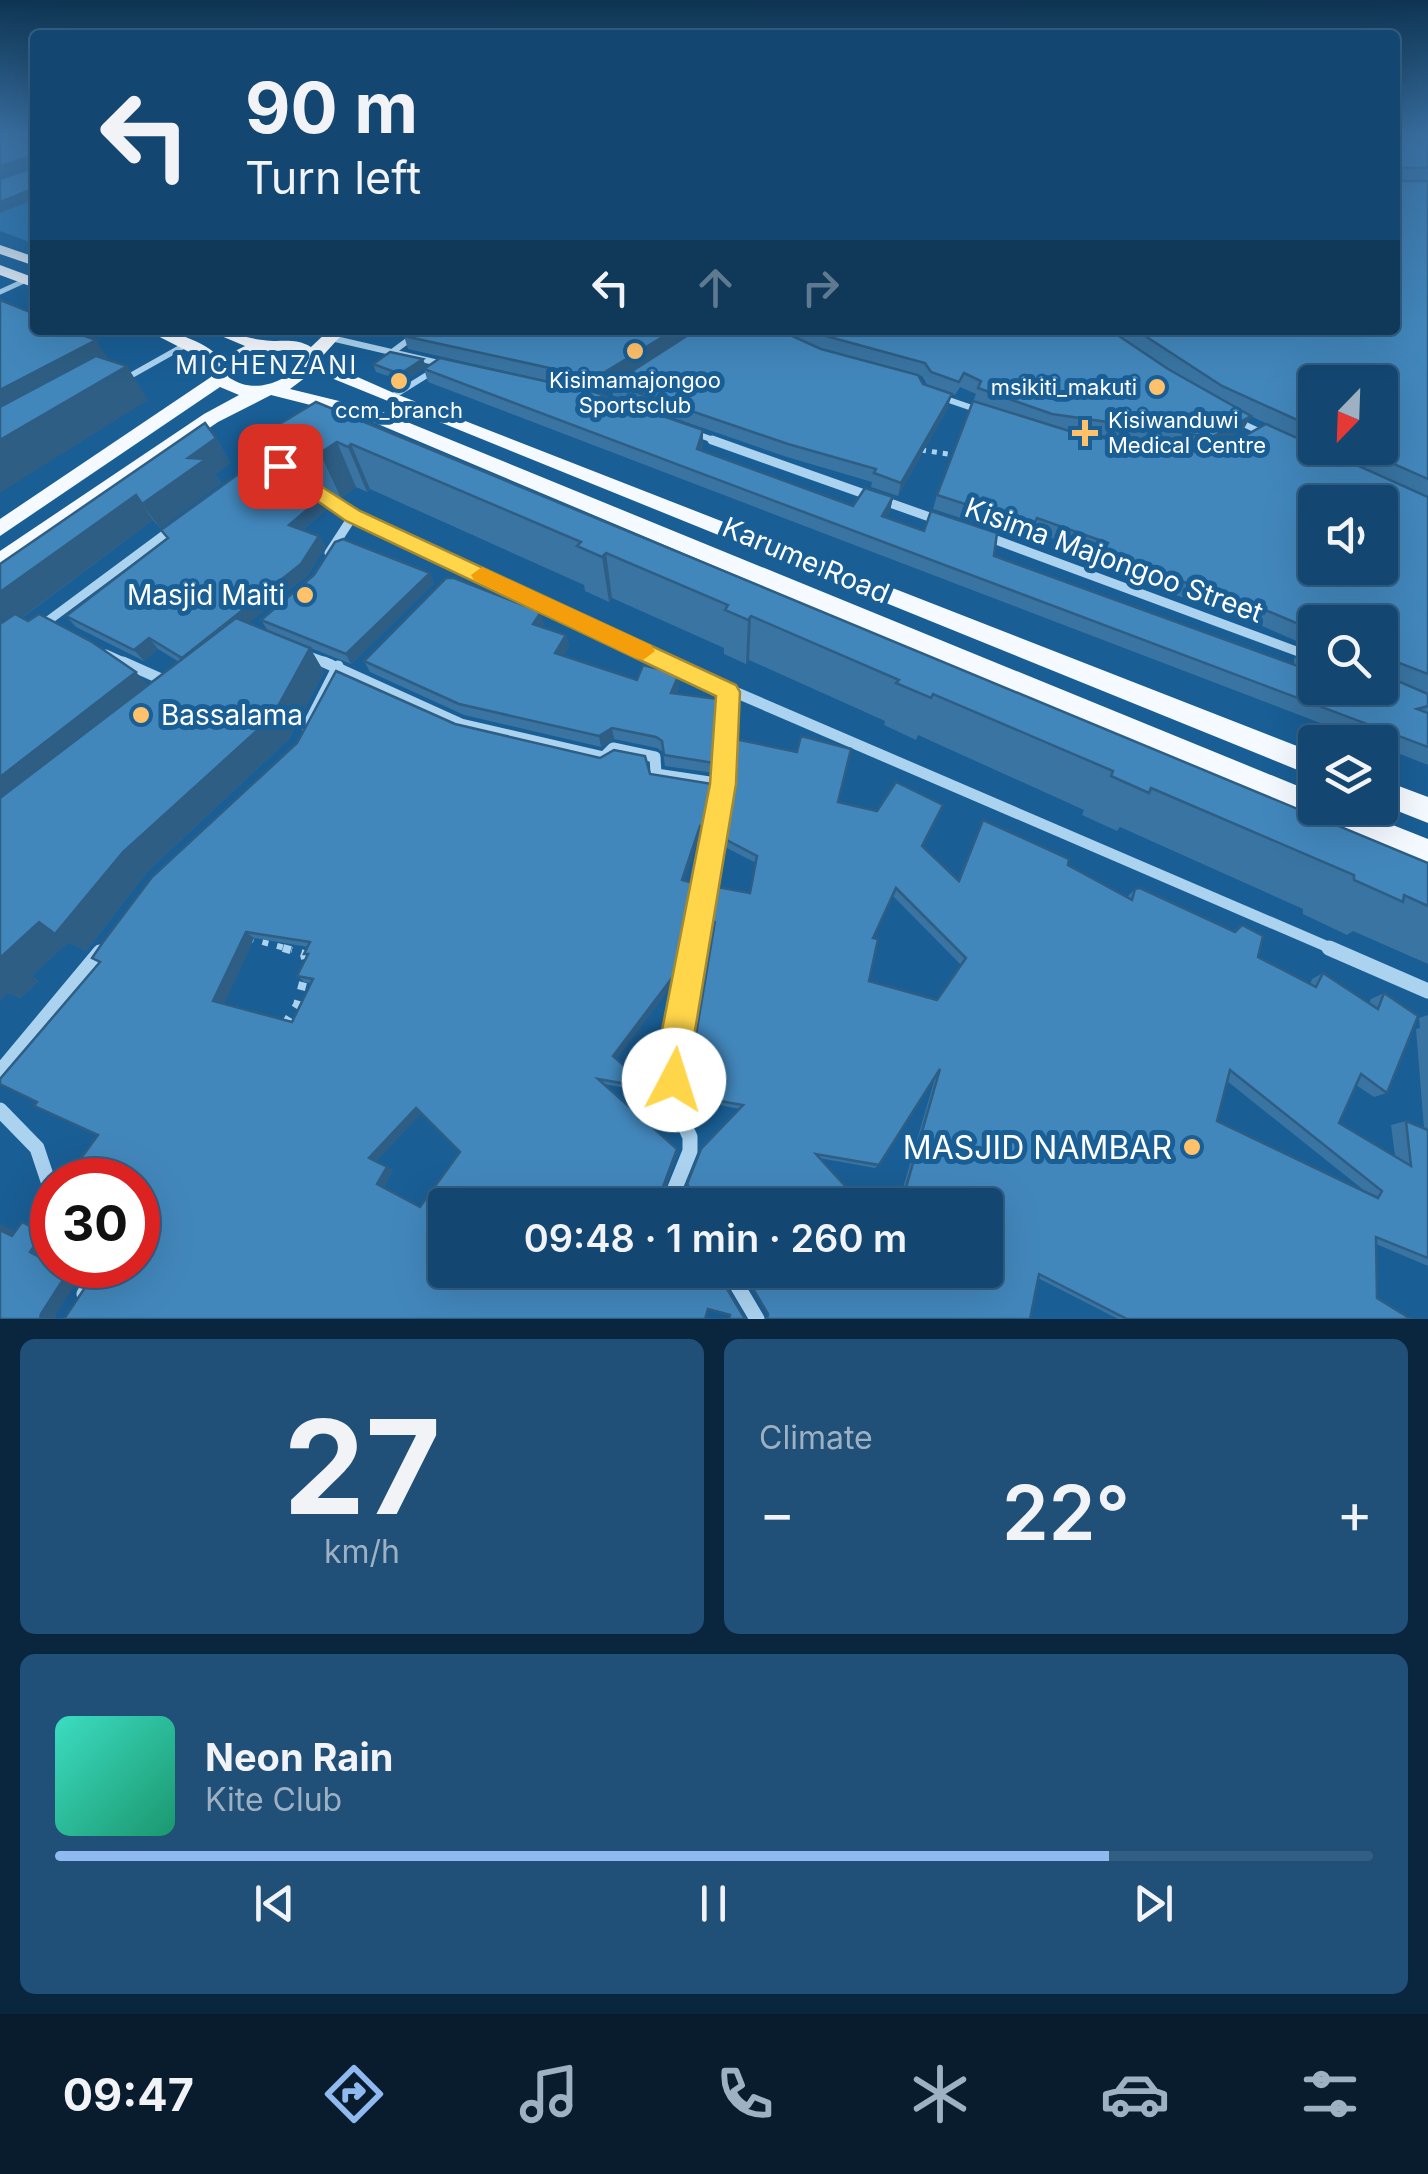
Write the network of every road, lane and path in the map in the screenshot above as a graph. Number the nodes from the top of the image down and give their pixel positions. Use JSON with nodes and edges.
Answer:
{"nodes":[{"id":1,"x":0,"y":250,"type":"edge"},
{"id":2,"x":30,"y":260,"type":"edge"},
{"id":3,"x":0,"y":270,"type":"edge"},
{"id":4,"x":30,"y":279,"type":"edge"},
{"id":5,"x":30,"y":281,"type":"edge"},
{"id":6,"x":0,"y":292,"type":"edge"},
{"id":7,"x":166,"y":335,"type":"edge"},
{"id":8,"x":232,"y":335,"type":"edge"},
{"id":9,"x":284,"y":335,"type":"edge"},
{"id":10,"x":333,"y":335,"type":"edge"},
{"id":11,"x":337,"y":335,"type":"edge"},
{"id":12,"x":415,"y":335,"type":"edge"},
{"id":13,"x":187,"y":344,"type":"junction"},
{"id":14,"x":267,"y":345,"type":"junction"},
{"id":15,"x":391,"y":353,"type":"junction"},
{"id":16,"x":311,"y":360,"type":"junction"},
{"id":17,"x":443,"y":364,"type":"junction"},
{"id":18,"x":462,"y":368,"type":"edge"},
{"id":19,"x":221,"y":374,"type":"junction"},
{"id":20,"x":120,"y":382,"type":"edge"},
{"id":21,"x":264,"y":390,"type":"junction"},
{"id":22,"x":923,"y":391,"type":"edge"},
{"id":23,"x":390,"y":398,"type":"junction"},
{"id":24,"x":1218,"y":410,"type":"edge"},
{"id":25,"x":991,"y":414,"type":"edge"},
{"id":26,"x":1256,"y":430,"type":"junction"},
{"id":27,"x":688,"y":431,"type":"edge"},
{"id":28,"x":1247,"y":436,"type":"edge"},
{"id":29,"x":1274,"y":438,"type":"edge"},
{"id":30,"x":914,"y":448,"type":"edge"},
{"id":31,"x":955,"y":455,"type":"edge"},
{"id":32,"x":237,"y":482,"type":"edge"},
{"id":33,"x":190,"y":516,"type":"edge"},
{"id":34,"x":353,"y":516,"type":"junction"},
{"id":35,"x":955,"y":526,"type":"edge"},
{"id":36,"x":0,"y":529,"type":"edge"},
{"id":37,"x":973,"y":532,"type":"edge"},
{"id":38,"x":0,"y":562,"type":"edge"},
{"id":39,"x":464,"y":566,"type":"junction"},
{"id":40,"x":320,"y":568,"type":"edge"},
{"id":41,"x":450,"y":580,"type":"edge"},
{"id":42,"x":32,"y":633,"type":"edge"},
{"id":43,"x":92,"y":647,"type":"edge"},
{"id":44,"x":286,"y":648,"type":"edge"},
{"id":45,"x":1298,"y":652,"type":"edge"},
{"id":46,"x":368,"y":660,"type":"edge"},
{"id":47,"x":338,"y":666,"type":"junction"},
{"id":48,"x":355,"y":673,"type":"junction"},
{"id":49,"x":728,"y":692,"type":"junction"},
{"id":50,"x":164,"y":700,"type":"edge"},
{"id":51,"x":296,"y":744,"type":"edge"},
{"id":52,"x":1298,"y":758,"type":"edge"},
{"id":53,"x":723,"y":784,"type":"junction"},
{"id":54,"x":1298,"y":799,"type":"edge"},
{"id":55,"x":1403,"y":800,"type":"edge"},
{"id":56,"x":1361,"y":825,"type":"edge"},
{"id":57,"x":1398,"y":840,"type":"junction"},
{"id":58,"x":1428,"y":853,"type":"edge"},
{"id":59,"x":242,"y":936,"type":"edge"},
{"id":60,"x":108,"y":940,"type":"edge"},
{"id":61,"x":1428,"y":990,"type":"edge"},
{"id":62,"x":281,"y":1032,"type":"edge"},
{"id":63,"x":0,"y":1072,"type":"edge"},
{"id":64,"x":0,"y":1110,"type":"edge"},
{"id":65,"x":40,"y":1158,"type":"edge"},
{"id":66,"x":676,"y":1188,"type":"edge"},
{"id":67,"x":86,"y":1288,"type":"edge"},
{"id":68,"x":739,"y":1288,"type":"edge"},
{"id":69,"x":75,"y":1306,"type":"edge"},
{"id":70,"x":757,"y":1319,"type":"edge"}],
"edges":[{"from":1,"to":2,"type":"main road"},
{"from":3,"to":4,"type":"main road"},
{"from":5,"to":6,"type":"lane"},
{"from":7,"to":13,"type":"main road"},
{"from":8,"to":14,"type":"main road"},
{"from":9,"to":14,"type":"main road"},
{"from":10,"to":16,"type":"main road"},
{"from":11,"to":15,"type":"street"},
{"from":12,"to":15,"type":"street"},
{"from":13,"to":19,"type":"main road"},
{"from":13,"to":20,"type":"street"},
{"from":14,"to":16,"type":"main road","name":"Karume Road"},
{"from":14,"to":19,"type":"main road"},
{"from":15,"to":17,"type":"street"},
{"from":16,"to":21,"type":"main road"},
{"from":16,"to":23,"type":"main road","name":"Karume Road"},
{"from":17,"to":18,"type":"street"},
{"from":17,"to":23,"type":"street"},
{"from":19,"to":21,"type":"main road","name":"Karume Road"},
{"from":19,"to":36,"type":"main road"},
{"from":21,"to":38,"type":"main road"},
{"from":21,"to":54,"type":"main road","name":"Karume Road"},
{"from":22,"to":25,"type":"street"},
{"from":23,"to":52,"type":"main road","name":"Karume Road"},
{"from":24,"to":26,"type":"street"},
{"from":26,"to":28,"type":"street"},
{"from":26,"to":29,"type":"street"},
{"from":27,"to":35,"type":"street","name":"Kisima Majongoo Street"},
{"from":30,"to":31,"type":"path"},
{"from":32,"to":34,"type":"street"},
{"from":33,"to":42,"type":"street"},
{"from":34,"to":39,"type":"street"},
{"from":34,"to":40,"type":"street"},
{"from":37,"to":45,"type":"street","name":"Kisima Majongoo Street"},
{"from":39,"to":41,"type":"street"},
{"from":39,"to":49,"type":"street"},
{"from":43,"to":50,"type":"street"},
{"from":44,"to":47,"type":"street"},
{"from":46,"to":48,"type":"street"},
{"from":47,"to":48,"type":"street"},
{"from":47,"to":51,"type":"street"},
{"from":48,"to":53,"type":"street"},
{"from":49,"to":53,"type":"street"},
{"from":49,"to":61,"type":"street"},
{"from":53,"to":66,"type":"street"},
{"from":55,"to":57,"type":"main road"},
{"from":56,"to":57,"type":"main road","name":"Karume Road"},
{"from":57,"to":58,"type":"main road","name":"Karume Road"},
{"from":59,"to":62,"type":"path"},
{"from":60,"to":63,"type":"street"},
{"from":64,"to":65,"type":"street"},
{"from":67,"to":69,"type":"street"},
{"from":68,"to":70,"type":"street"}]}
